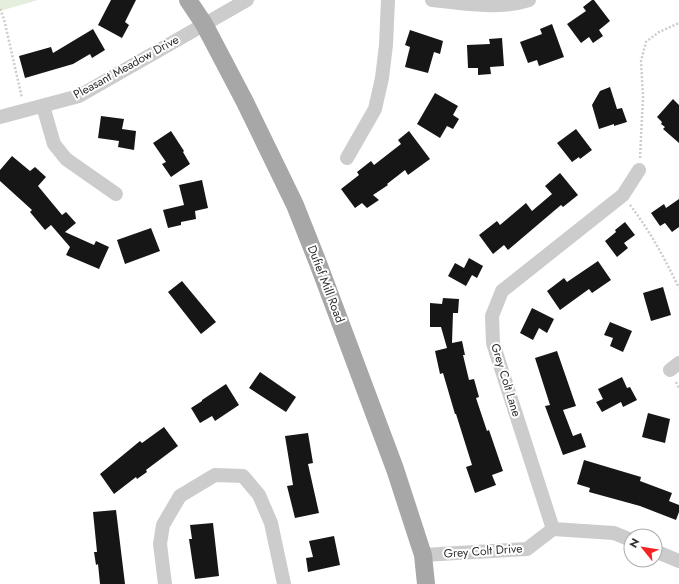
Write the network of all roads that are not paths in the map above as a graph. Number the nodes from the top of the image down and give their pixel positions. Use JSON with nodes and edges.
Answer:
{"nodes":[{"id":1,"x":188,"y":0,"type":"edge"},
{"id":2,"x":247,"y":0,"type":"edge"},
{"id":3,"x":388,"y":0,"type":"edge"},
{"id":4,"x":432,"y":0,"type":"edge"},
{"id":5,"x":529,"y":0,"type":"edge"},
{"id":6,"x":204,"y":24,"type":"junction"},
{"id":7,"x":43,"y":106,"type":"junction"},
{"id":8,"x":0,"y":117,"type":"edge"},
{"id":9,"x":347,"y":158,"type":"dead end"},
{"id":10,"x":639,"y":170,"type":"road end"},
{"id":11,"x":116,"y":194,"type":"dead end"},
{"id":12,"x":553,"y":528,"type":"junction"},
{"id":13,"x":623,"y":537,"type":"edge"},
{"id":14,"x":663,"y":554,"type":"edge"},
{"id":15,"x":423,"y":555,"type":"junction"},
{"id":16,"x":679,"y":561,"type":"edge"},
{"id":17,"x":165,"y":584,"type":"edge"},
{"id":18,"x":284,"y":584,"type":"edge"},
{"id":19,"x":426,"y":584,"type":"edge"}],
"edges":[{"from":1,"to":6,"type":"main road","name":"Dufief Mill Road"},
{"from":2,"to":6,"type":"street","name":"Pleasant Meadow Drive"},
{"from":3,"to":9,"type":"street"},
{"from":4,"to":5,"type":"street"},
{"from":6,"to":7,"type":"street","name":"Pleasant Meadow Drive"},
{"from":6,"to":15,"type":"main road","name":"Dufief Mill Road"},
{"from":7,"to":8,"type":"street","name":"Pleasant Meadow Drive"},
{"from":7,"to":11,"type":"street"},
{"from":10,"to":12,"type":"street","name":"Grey Colt Lane"},
{"from":12,"to":13,"type":"street"},
{"from":12,"to":15,"type":"street","name":"Grey Colt Drive"},
{"from":14,"to":16,"type":"street"},
{"from":15,"to":19,"type":"main road","name":"Dufief Mill Road"},
{"from":17,"to":18,"type":"street"}]}
